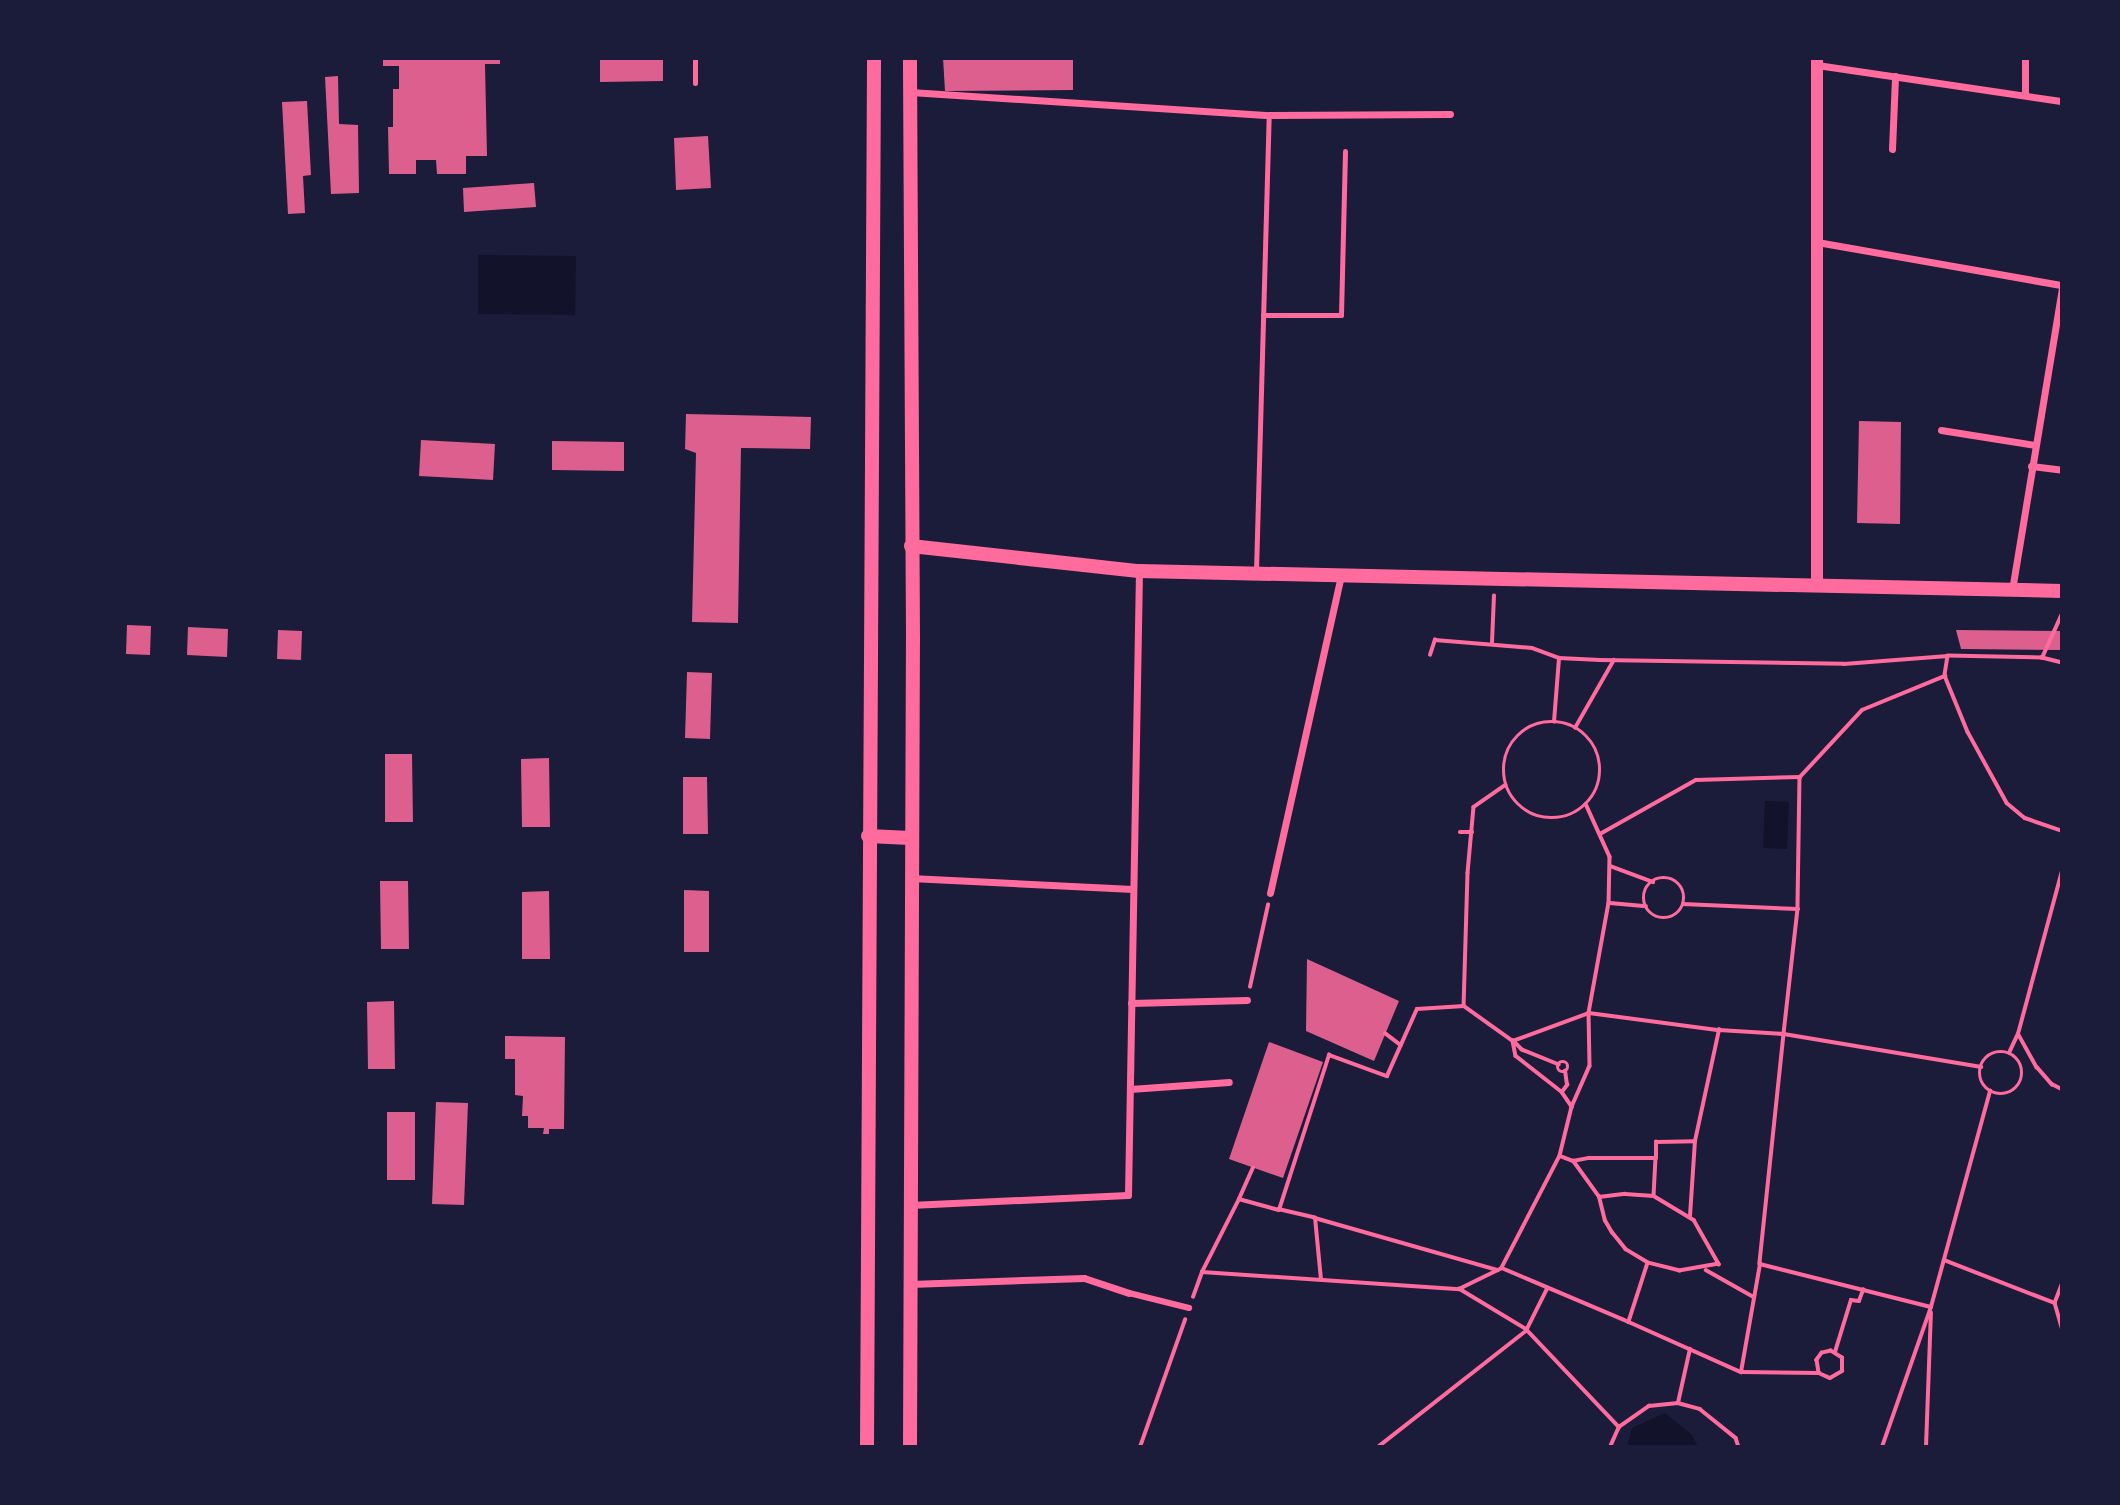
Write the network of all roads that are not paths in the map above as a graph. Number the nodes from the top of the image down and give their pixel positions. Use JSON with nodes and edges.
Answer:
{"nodes":[{"id":1,"x":695,"y":58,"type":"edge"},
{"id":2,"x":874,"y":58,"type":"edge"},
{"id":3,"x":910,"y":58,"type":"edge"},
{"id":4,"x":2025,"y":58,"type":"edge"},
{"id":5,"x":1816,"y":61,"type":"edge"},
{"id":6,"x":1895,"y":76,"type":"junction"},
{"id":7,"x":695,"y":83,"type":"dead end"},
{"id":8,"x":910,"y":92,"type":"junction"},
{"id":9,"x":2025,"y":96,"type":"junction"},
{"id":10,"x":2062,"y":101,"type":"edge"},
{"id":11,"x":1450,"y":114,"type":"dead end"},
{"id":12,"x":1269,"y":115,"type":"junction"},
{"id":13,"x":1892,"y":149,"type":"dead end"},
{"id":14,"x":1345,"y":152,"type":"dead end"},
{"id":15,"x":1817,"y":242,"type":"junction"},
{"id":16,"x":2062,"y":286,"type":"edge"},
{"id":17,"x":1264,"y":315,"type":"junction"},
{"id":18,"x":1941,"y":430,"type":"dead end"},
{"id":19,"x":2035,"y":445,"type":"junction"},
{"id":20,"x":2031,"y":466,"type":"junction"},
{"id":21,"x":2062,"y":470,"type":"edge"},
{"id":22,"x":911,"y":546,"type":"junction"},
{"id":23,"x":1139,"y":571,"type":"junction"},
{"id":24,"x":1256,"y":574,"type":"junction"},
{"id":25,"x":1341,"y":575,"type":"junction"},
{"id":26,"x":1817,"y":586,"type":"junction"},
{"id":27,"x":2012,"y":590,"type":"junction"},
{"id":28,"x":2062,"y":591,"type":"edge"},
{"id":29,"x":868,"y":836,"type":"junction"},
{"id":30,"x":910,"y":838,"type":"junction"},
{"id":31,"x":909,"y":878,"type":"junction"},
{"id":32,"x":1133,"y":889,"type":"junction"},
{"id":33,"x":1270,"y":893,"type":"road end"},
{"id":34,"x":1247,"y":1000,"type":"road end"},
{"id":35,"x":1131,"y":1003,"type":"junction"},
{"id":36,"x":1229,"y":1082,"type":"dead end"},
{"id":37,"x":1130,"y":1089,"type":"junction"},
{"id":38,"x":909,"y":1205,"type":"junction"},
{"id":39,"x":910,"y":1284,"type":"junction"},
{"id":40,"x":1129,"y":1293,"type":"joint"},
{"id":41,"x":1189,"y":1308,"type":"road end"},
{"id":42,"x":867,"y":1447,"type":"edge"},
{"id":43,"x":910,"y":1447,"type":"edge"}],
"edges":[{"from":1,"to":7,"type":"lane"},
{"from":2,"to":29,"type":"main road"},
{"from":3,"to":8,"type":"main road"},
{"from":4,"to":9,"type":"street"},
{"from":5,"to":6,"type":"street"},
{"from":5,"to":15,"type":"street"},
{"from":6,"to":9,"type":"street"},
{"from":6,"to":13,"type":"street"},
{"from":8,"to":12,"type":"street"},
{"from":8,"to":22,"type":"main road"},
{"from":9,"to":10,"type":"street"},
{"from":11,"to":12,"type":"street"},
{"from":12,"to":17,"type":"lane"},
{"from":14,"to":17,"type":"lane"},
{"from":15,"to":16,"type":"street"},
{"from":15,"to":26,"type":"street"},
{"from":16,"to":19,"type":"street"},
{"from":17,"to":24,"type":"lane"},
{"from":18,"to":19,"type":"street"},
{"from":19,"to":20,"type":"street"},
{"from":20,"to":21,"type":"street"},
{"from":20,"to":27,"type":"street"},
{"from":22,"to":23,"type":"main road"},
{"from":22,"to":30,"type":"main road"},
{"from":23,"to":24,"type":"main road"},
{"from":23,"to":32,"type":"street"},
{"from":24,"to":25,"type":"main road"},
{"from":25,"to":26,"type":"main road"},
{"from":25,"to":33,"type":"street"},
{"from":26,"to":27,"type":"main road"},
{"from":27,"to":28,"type":"main road"},
{"from":29,"to":30,"type":"main road"},
{"from":29,"to":42,"type":"main road"},
{"from":30,"to":31,"type":"main road"},
{"from":31,"to":32,"type":"street"},
{"from":31,"to":38,"type":"main road"},
{"from":32,"to":35,"type":"street"},
{"from":34,"to":35,"type":"street"},
{"from":35,"to":37,"type":"street"},
{"from":36,"to":37,"type":"street"},
{"from":37,"to":38,"type":"street"},
{"from":38,"to":39,"type":"main road"},
{"from":39,"to":40,"type":"street"},
{"from":39,"to":43,"type":"main road"},
{"from":40,"to":41,"type":"street"}]}
